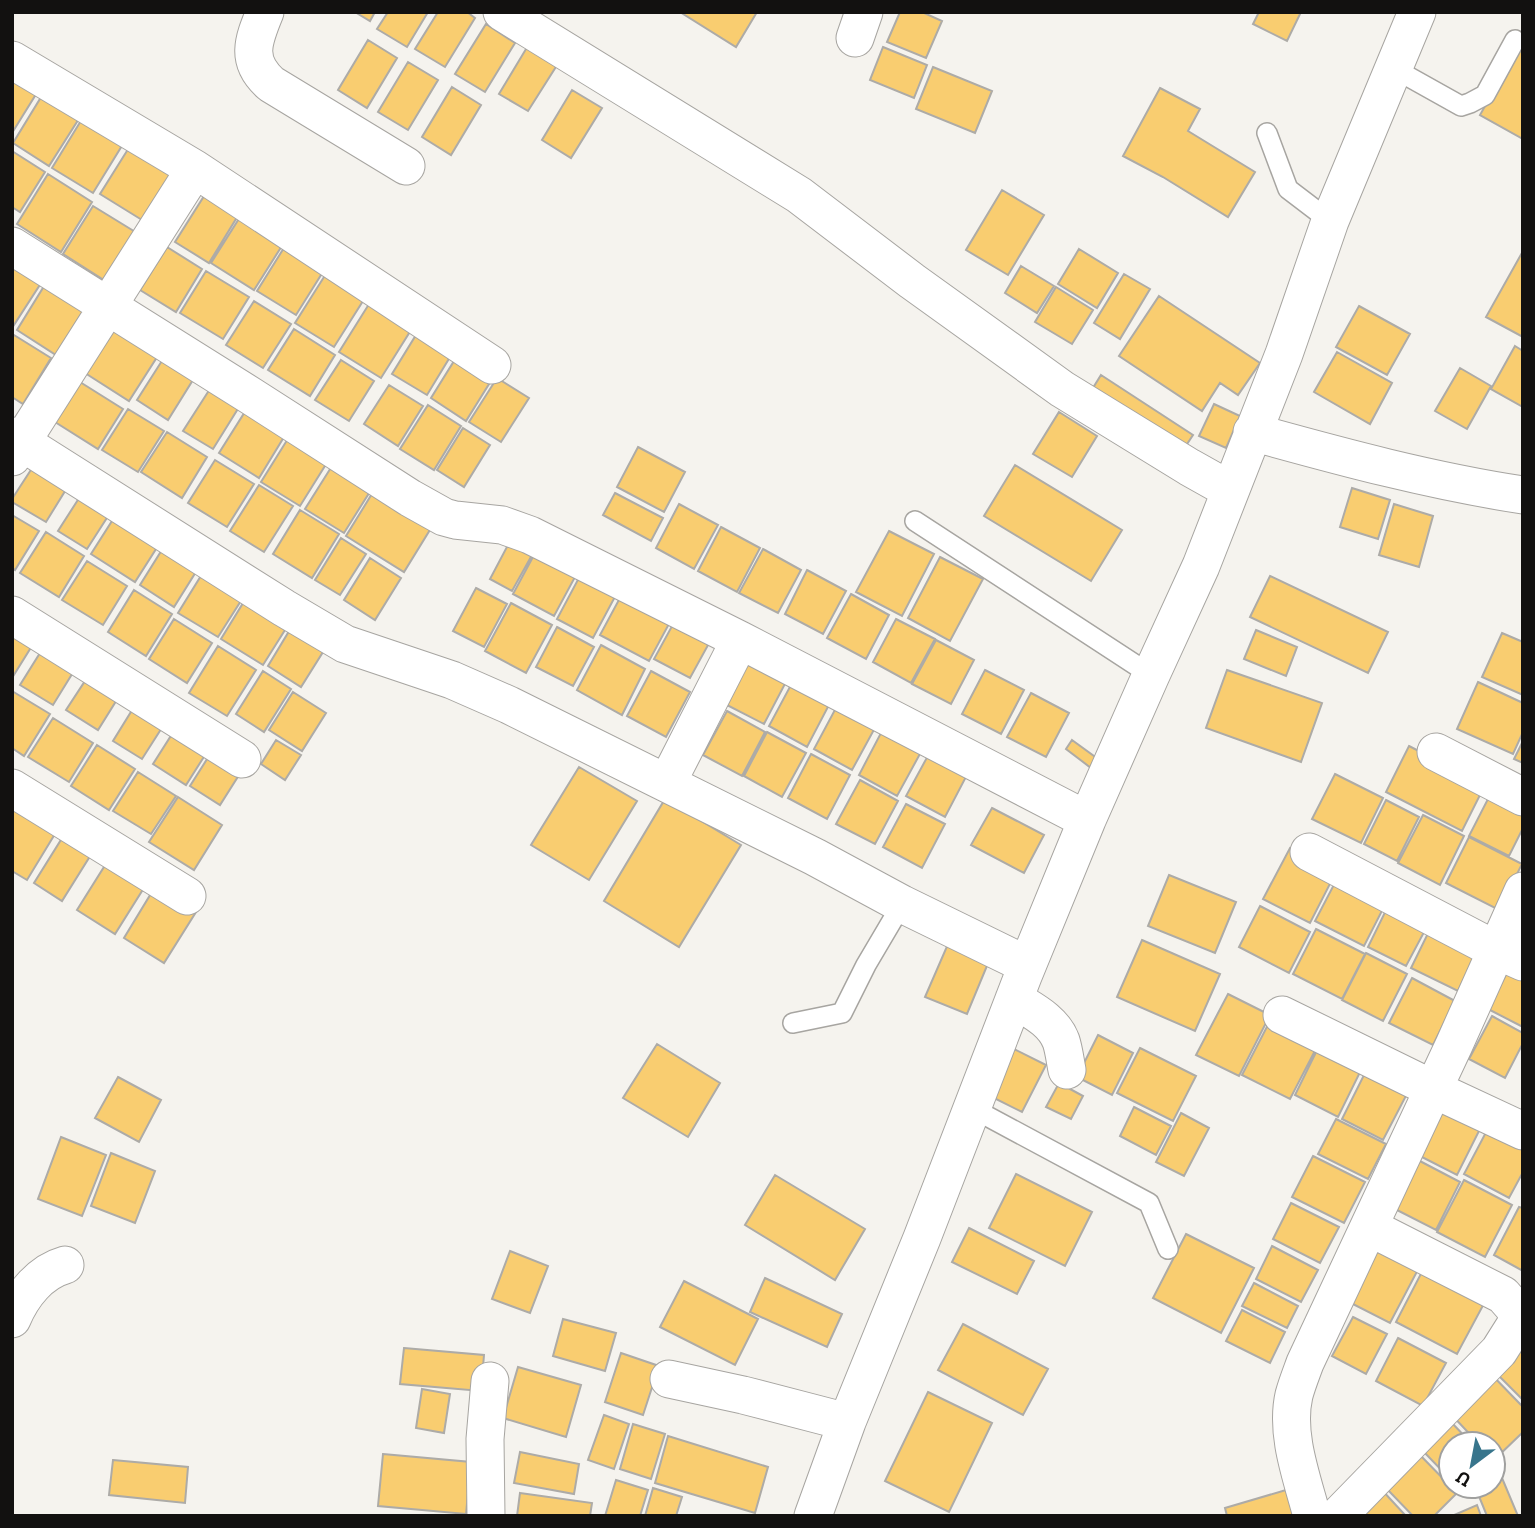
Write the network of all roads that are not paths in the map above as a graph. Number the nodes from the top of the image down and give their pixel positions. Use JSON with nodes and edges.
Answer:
{"nodes":[{"id":1,"x":265,"y":12,"type":"edge"},
{"id":2,"x":502,"y":12,"type":"edge"},
{"id":3,"x":1411,"y":15,"type":"edge"},
{"id":4,"x":1515,"y":40,"type":"dead end"},
{"id":5,"x":12,"y":60,"type":"edge"},
{"id":6,"x":1393,"y":68,"type":"junction"},
{"id":7,"x":1267,"y":133,"type":"dead end"},
{"id":8,"x":406,"y":166,"type":"dead end"},
{"id":9,"x":195,"y":169,"type":"junction"},
{"id":10,"x":1330,"y":221,"type":"junction"},
{"id":11,"x":12,"y":246,"type":"edge"},
{"id":12,"x":109,"y":307,"type":"junction"},
{"id":13,"x":492,"y":365,"type":"dead end"},
{"id":14,"x":1252,"y":432,"type":"junction"},
{"id":15,"x":15,"y":445,"type":"edge"},
{"id":16,"x":1230,"y":489,"type":"junction"},
{"id":17,"x":1523,"y":495,"type":"edge"},
{"id":18,"x":915,"y":521,"type":"dead end"},
{"id":19,"x":12,"y":615,"type":"edge"},
{"id":20,"x":740,"y":639,"type":"junction"},
{"id":21,"x":1151,"y":675,"type":"junction"},
{"id":22,"x":1436,"y":752,"type":"dead end"},
{"id":23,"x":242,"y":759,"type":"dead end"},
{"id":24,"x":667,"y":783,"type":"junction"},
{"id":25,"x":12,"y":788,"type":"edge"},
{"id":26,"x":1523,"y":797,"type":"edge"},
{"id":27,"x":1087,"y":820,"type":"junction"},
{"id":28,"x":1309,"y":852,"type":"dead end"},
{"id":29,"x":1523,"y":891,"type":"edge"},
{"id":30,"x":187,"y":896,"type":"dead end"},
{"id":31,"x":902,"y":904,"type":"junction"},
{"id":32,"x":1509,"y":956,"type":"edge"},
{"id":33,"x":1027,"y":965,"type":"junction"},
{"id":34,"x":1014,"y":999,"type":"junction"},
{"id":35,"x":1282,"y":1015,"type":"dead end"},
{"id":36,"x":793,"y":1023,"type":"dead end"},
{"id":37,"x":1067,"y":1070,"type":"dead end"},
{"id":38,"x":1433,"y":1089,"type":"junction"},
{"id":39,"x":972,"y":1108,"type":"junction"},
{"id":40,"x":1523,"y":1131,"type":"edge"},
{"id":41,"x":1369,"y":1227,"type":"junction"},
{"id":42,"x":1168,"y":1249,"type":"dead end"},
{"id":43,"x":65,"y":1265,"type":"dead end"},
{"id":44,"x":12,"y":1319,"type":"edge"},
{"id":45,"x":669,"y":1379,"type":"dead end"},
{"id":46,"x":490,"y":1381,"type":"dead end"},
{"id":47,"x":847,"y":1422,"type":"junction"},
{"id":48,"x":486,"y":1516,"type":"edge"},
{"id":49,"x":813,"y":1516,"type":"edge"},
{"id":50,"x":1311,"y":1516,"type":"edge"},
{"id":51,"x":1338,"y":1516,"type":"edge"}],
"edges":[{"from":1,"to":8,"type":"street"},
{"from":2,"to":16,"type":"street"},
{"from":3,"to":6,"type":"street"},
{"from":4,"to":6,"type":"lane"},
{"from":5,"to":9,"type":"street"},
{"from":6,"to":10,"type":"street"},
{"from":7,"to":10,"type":"lane"},
{"from":9,"to":12,"type":"street"},
{"from":9,"to":13,"type":"street"},
{"from":10,"to":14,"type":"street"},
{"from":11,"to":12,"type":"street"},
{"from":12,"to":15,"type":"street"},
{"from":12,"to":20,"type":"street"},
{"from":14,"to":16,"type":"street"},
{"from":14,"to":17,"type":"street"},
{"from":15,"to":24,"type":"street"},
{"from":16,"to":21,"type":"street"},
{"from":18,"to":21,"type":"lane"},
{"from":19,"to":23,"type":"street"},
{"from":20,"to":24,"type":"street"},
{"from":20,"to":27,"type":"street"},
{"from":21,"to":27,"type":"street"},
{"from":22,"to":26,"type":"street"},
{"from":24,"to":31,"type":"street"},
{"from":25,"to":30,"type":"street"},
{"from":27,"to":33,"type":"street"},
{"from":28,"to":32,"type":"street"},
{"from":29,"to":32,"type":"street"},
{"from":31,"to":33,"type":"street"},
{"from":31,"to":36,"type":"lane"},
{"from":32,"to":38,"type":"street"},
{"from":33,"to":34,"type":"street"},
{"from":34,"to":37,"type":"street"},
{"from":34,"to":39,"type":"street"},
{"from":35,"to":38,"type":"street"},
{"from":38,"to":40,"type":"street"},
{"from":38,"to":41,"type":"street"},
{"from":39,"to":42,"type":"lane"},
{"from":39,"to":47,"type":"street"},
{"from":41,"to":50,"type":"street"},
{"from":41,"to":51,"type":"street"},
{"from":43,"to":44,"type":"street"},
{"from":45,"to":47,"type":"street"},
{"from":46,"to":48,"type":"street"},
{"from":47,"to":49,"type":"street"}]}
